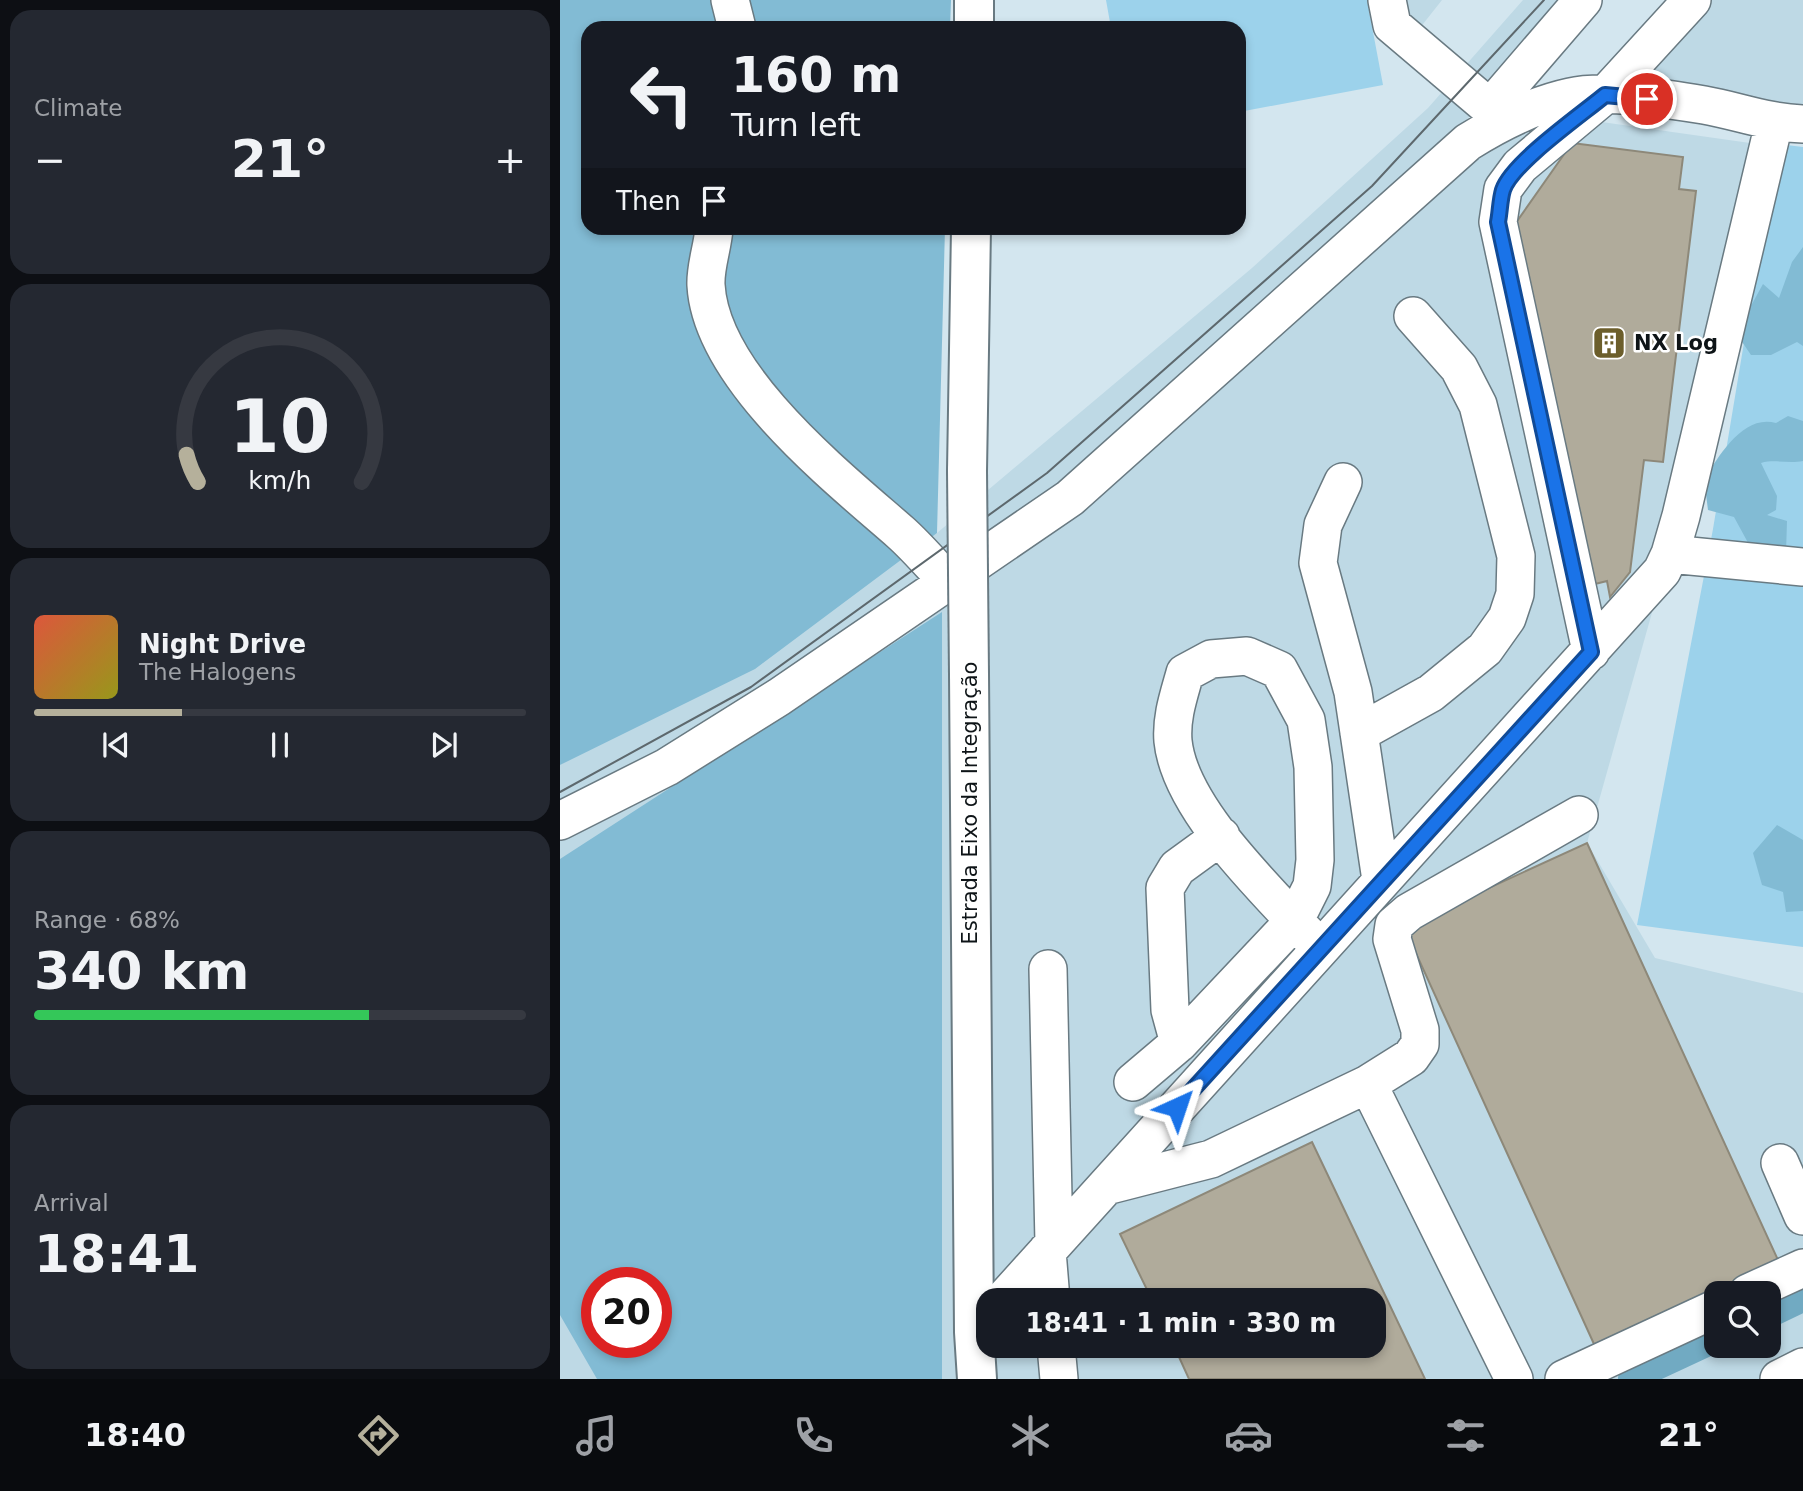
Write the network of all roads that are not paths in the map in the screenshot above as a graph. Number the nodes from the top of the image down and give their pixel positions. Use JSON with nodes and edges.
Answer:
{"nodes":[{"id":1,"x":730,"y":0,"type":"edge"},
{"id":2,"x":974,"y":0,"type":"edge"},
{"id":3,"x":1387,"y":0,"type":"edge"},
{"id":4,"x":1583,"y":0,"type":"edge"},
{"id":5,"x":1692,"y":0,"type":"edge"},
{"id":6,"x":735,"y":21,"type":"edge"},
{"id":7,"x":974,"y":21,"type":"edge"},
{"id":8,"x":1605,"y":95,"type":"junction"},
{"id":9,"x":1497,"y":114,"type":"junction"},
{"id":10,"x":1788,"y":124,"type":"edge"},
{"id":11,"x":713,"y":235,"type":"edge"},
{"id":12,"x":971,"y":235,"type":"edge"},
{"id":13,"x":1413,"y":316,"type":"dead end"},
{"id":14,"x":1343,"y":482,"type":"dead end"},
{"id":15,"x":1670,"y":554,"type":"junction"},
{"id":16,"x":1803,"y":567,"type":"edge"},
{"id":17,"x":948,"y":582,"type":"junction"},
{"id":18,"x":1591,"y":652,"type":"junction"},
{"id":19,"x":1359,"y":733,"type":"junction"},
{"id":20,"x":1579,"y":815,"type":"dead end"},
{"id":21,"x":560,"y":821,"type":"edge"},
{"id":22,"x":1221,"y":836,"type":"junction"},
{"id":23,"x":1381,"y":880,"type":"junction"},
{"id":24,"x":1295,"y":920,"type":"junction"},
{"id":25,"x":1320,"y":948,"type":"junction"},
{"id":26,"x":1048,"y":969,"type":"dead end"},
{"id":27,"x":1179,"y":1043,"type":"junction"},
{"id":28,"x":1133,"y":1082,"type":"dead end"},
{"id":29,"x":1368,"y":1084,"type":"junction"},
{"id":30,"x":1780,"y":1163,"type":"dead end"},
{"id":31,"x":1106,"y":1186,"type":"junction"},
{"id":32,"x":1803,"y":1216,"type":"edge"},
{"id":33,"x":1050,"y":1247,"type":"junction"},
{"id":34,"x":1803,"y":1268,"type":"edge"},
{"id":35,"x":1774,"y":1281,"type":"edge"},
{"id":36,"x":980,"y":1288,"type":"edge"},
{"id":37,"x":1014,"y":1288,"type":"edge"},
{"id":38,"x":1051,"y":1288,"type":"edge"},
{"id":39,"x":1704,"y":1314,"type":"edge"},
{"id":40,"x":979,"y":1358,"type":"edge"},
{"id":41,"x":1057,"y":1358,"type":"edge"},
{"id":42,"x":1803,"y":1367,"type":"edge"},
{"id":43,"x":977,"y":1379,"type":"edge"},
{"id":44,"x":1059,"y":1379,"type":"edge"},
{"id":45,"x":1514,"y":1379,"type":"edge"},
{"id":46,"x":1564,"y":1379,"type":"edge"},
{"id":47,"x":1779,"y":1379,"type":"edge"}],
"edges":[{"from":1,"to":6,"type":"lane"},
{"from":2,"to":7,"type":"main road"},
{"from":3,"to":9,"type":"lane"},
{"from":4,"to":9,"type":"lane"},
{"from":5,"to":8,"type":"lane"},
{"from":8,"to":9,"type":"lane"},
{"from":8,"to":10,"type":"lane"},
{"from":8,"to":18,"type":"lane"},
{"from":9,"to":17,"type":"lane"},
{"from":10,"to":15,"type":"lane"},
{"from":11,"to":17,"type":"lane"},
{"from":12,"to":36,"type":"main road","name":"Estrada Eixo da Integração","bridge":true},
{"from":13,"to":19,"type":"lane"},
{"from":14,"to":19,"type":"lane"},
{"from":15,"to":16,"type":"lane"},
{"from":15,"to":18,"type":"lane"},
{"from":17,"to":21,"type":"lane"},
{"from":18,"to":23,"type":"lane"},
{"from":19,"to":23,"type":"lane"},
{"from":20,"to":29,"type":"lane"},
{"from":22,"to":24,"type":"lane"},
{"from":22,"to":24,"type":"lane"},
{"from":22,"to":27,"type":"lane"},
{"from":23,"to":25,"type":"lane"},
{"from":24,"to":25,"type":"lane"},
{"from":24,"to":27,"type":"lane"},
{"from":25,"to":31,"type":"lane"},
{"from":26,"to":33,"type":"lane"},
{"from":27,"to":28,"type":"lane"},
{"from":29,"to":31,"type":"lane"},
{"from":29,"to":45,"type":"lane"},
{"from":30,"to":32,"type":"lane"},
{"from":31,"to":33,"type":"lane"},
{"from":33,"to":37,"type":"lane"},
{"from":33,"to":38,"type":"lane"},
{"from":34,"to":35,"type":"lane"},
{"from":39,"to":46,"type":"lane"},
{"from":40,"to":43,"type":"main road","name":"Estrada Eixo da Integração"},
{"from":41,"to":44,"type":"lane"},
{"from":42,"to":47,"type":"lane"}]}
